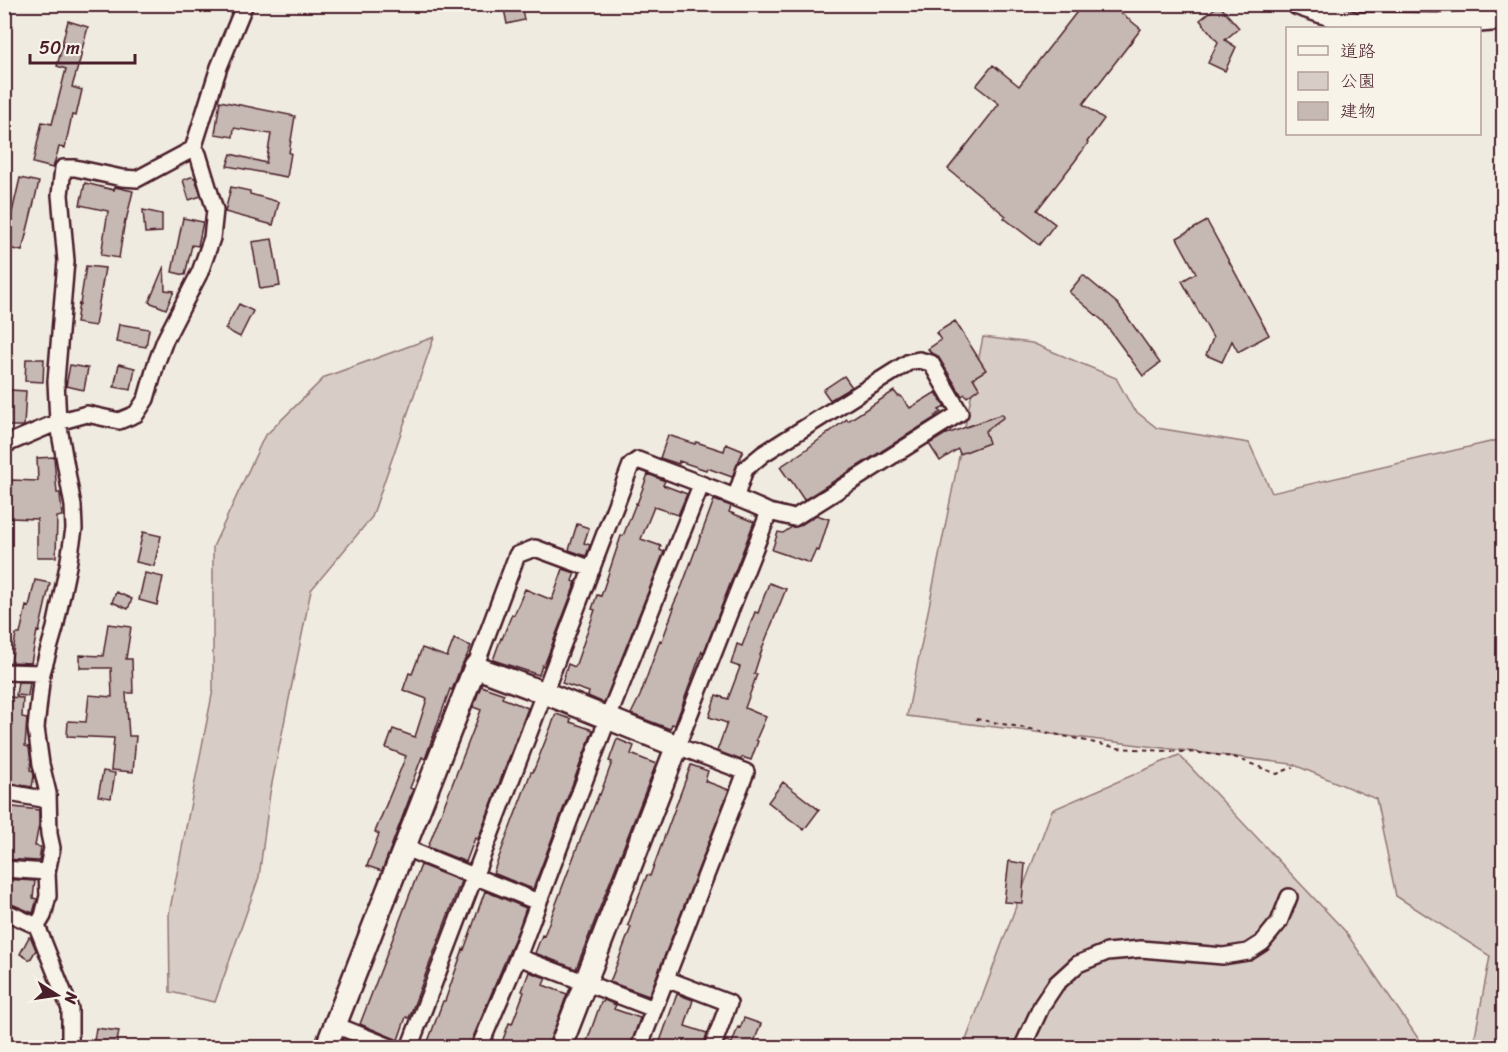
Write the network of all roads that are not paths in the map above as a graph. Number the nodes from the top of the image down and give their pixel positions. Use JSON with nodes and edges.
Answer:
{"nodes":[{"id":1,"x":245,"y":4,"type":"edge"},
{"id":2,"x":1298,"y":4,"type":"edge"},
{"id":3,"x":1503,"y":19,"type":"edge"},
{"id":4,"x":193,"y":149,"type":"junction"},
{"id":5,"x":58,"y":422,"type":"junction"},
{"id":6,"x":4,"y":445,"type":"edge"},
{"id":7,"x":701,"y":484,"type":"junction"},
{"id":8,"x":736,"y":496,"type":"junction"},
{"id":9,"x":769,"y":512,"type":"junction"},
{"id":10,"x":592,"y":569,"type":"junction"},
{"id":11,"x":475,"y":667,"type":"junction"},
{"id":12,"x":4,"y":672,"type":"edge"},
{"id":13,"x":42,"y":673,"type":"junction"},
{"id":14,"x":545,"y":693,"type":"junction"},
{"id":15,"x":608,"y":718,"type":"junction"},
{"id":16,"x":677,"y":746,"type":"junction"},
{"id":17,"x":4,"y":792,"type":"edge"},
{"id":18,"x":48,"y":800,"type":"junction"},
{"id":19,"x":405,"y":848,"type":"junction"},
{"id":20,"x":4,"y":869,"type":"edge"},
{"id":21,"x":47,"y":872,"type":"junction"},
{"id":22,"x":474,"y":875,"type":"junction"},
{"id":23,"x":1289,"y":897,"type":"dead end"},
{"id":24,"x":538,"y":902,"type":"junction"},
{"id":25,"x":4,"y":911,"type":"edge"},
{"id":26,"x":37,"y":926,"type":"junction"},
{"id":27,"x":518,"y":957,"type":"junction"},
{"id":28,"x":666,"y":979,"type":"junction"},
{"id":29,"x":586,"y":982,"type":"junction"},
{"id":30,"x":654,"y":1009,"type":"junction"},
{"id":31,"x":335,"y":1025,"type":"junction"},
{"id":32,"x":70,"y":1047,"type":"edge"},
{"id":33,"x":326,"y":1047,"type":"edge"},
{"id":34,"x":393,"y":1047,"type":"edge"},
{"id":35,"x":409,"y":1047,"type":"edge"},
{"id":36,"x":479,"y":1047,"type":"edge"},
{"id":37,"x":560,"y":1047,"type":"edge"},
{"id":38,"x":639,"y":1047,"type":"edge"},
{"id":39,"x":712,"y":1047,"type":"edge"},
{"id":40,"x":1022,"y":1047,"type":"edge"}],
"edges":[{"from":1,"to":4,"type":"street"},
{"from":2,"to":3,"type":"street"},
{"from":4,"to":5,"type":"street"},
{"from":4,"to":5,"type":"street"},
{"from":5,"to":6,"type":"street"},
{"from":5,"to":13,"type":"street"},
{"from":7,"to":8,"type":"street"},
{"from":7,"to":10,"type":"street"},
{"from":7,"to":15,"type":"street"},
{"from":8,"to":9,"type":"street"},
{"from":8,"to":9,"type":"street"},
{"from":9,"to":16,"type":"street"},
{"from":10,"to":11,"type":"street"},
{"from":10,"to":14,"type":"street"},
{"from":11,"to":14,"type":"street"},
{"from":11,"to":19,"type":"street"},
{"from":12,"to":13,"type":"street"},
{"from":13,"to":18,"type":"street"},
{"from":14,"to":15,"type":"street"},
{"from":14,"to":22,"type":"street"},
{"from":15,"to":16,"type":"street"},
{"from":15,"to":24,"type":"street"},
{"from":16,"to":28,"type":"street"},
{"from":16,"to":29,"type":"street"},
{"from":17,"to":18,"type":"street"},
{"from":18,"to":21,"type":"street"},
{"from":19,"to":22,"type":"street"},
{"from":19,"to":31,"type":"street"},
{"from":20,"to":21,"type":"street"},
{"from":21,"to":26,"type":"street"},
{"from":22,"to":24,"type":"street"},
{"from":22,"to":35,"type":"street"},
{"from":23,"to":40,"type":"street"},
{"from":24,"to":27,"type":"street"},
{"from":25,"to":26,"type":"street"},
{"from":26,"to":32,"type":"street"},
{"from":27,"to":29,"type":"street"},
{"from":27,"to":36,"type":"street"},
{"from":28,"to":30,"type":"street"},
{"from":28,"to":39,"type":"street"},
{"from":29,"to":30,"type":"street"},
{"from":29,"to":37,"type":"street"},
{"from":30,"to":38,"type":"street"},
{"from":31,"to":33,"type":"street"},
{"from":31,"to":34,"type":"street"}]}
